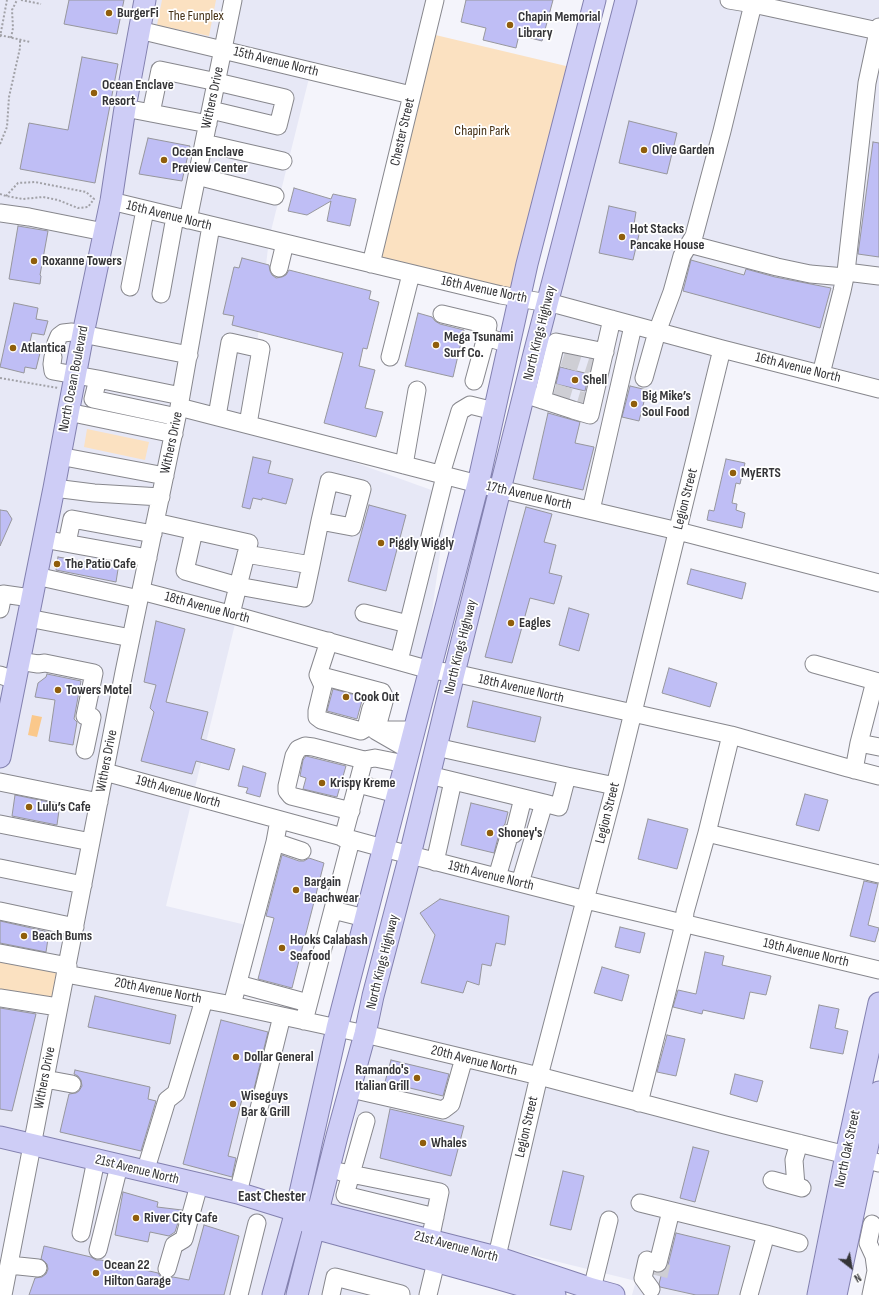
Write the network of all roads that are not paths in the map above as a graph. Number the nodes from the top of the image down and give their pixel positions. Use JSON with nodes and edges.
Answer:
{"nodes":[{"id":1,"x":145,"y":0,"type":"edge"},
{"id":2,"x":233,"y":0,"type":"edge"},
{"id":3,"x":435,"y":0,"type":"edge"},
{"id":4,"x":595,"y":0,"type":"edge"},
{"id":5,"x":626,"y":0,"type":"edge"},
{"id":6,"x":729,"y":0,"type":"edge"},
{"id":7,"x":754,"y":2,"type":"edge"},
{"id":8,"x":878,"y":29,"type":"edge"},
{"id":9,"x":140,"y":30,"type":"junction"},
{"id":10,"x":223,"y":50,"type":"junction"},
{"id":11,"x":216,"y":82,"type":"junction"},
{"id":12,"x":412,"y":96,"type":"junction"},
{"id":13,"x":125,"y":108,"type":"junction"},
{"id":14,"x":151,"y":113,"type":"junction"},
{"id":15,"x":209,"y":117,"type":"junction"},
{"id":16,"x":204,"y":143,"type":"junction"},
{"id":17,"x":283,"y":161,"type":"dead end"},
{"id":18,"x":197,"y":176,"type":"junction"},
{"id":19,"x":275,"y":196,"type":"dead end"},
{"id":20,"x":111,"y":202,"type":"junction"},
{"id":21,"x":145,"y":210,"type":"junction"},
{"id":22,"x":0,"y":213,"type":"edge"},
{"id":23,"x":181,"y":219,"type":"junction"},
{"id":24,"x":211,"y":226,"type":"junction"},
{"id":25,"x":104,"y":232,"type":"junction"},
{"id":26,"x":285,"y":243,"type":"junction"},
{"id":27,"x":689,"y":244,"type":"junction"},
{"id":28,"x":372,"y":264,"type":"junction"},
{"id":29,"x":279,"y":268,"type":"dead end"},
{"id":30,"x":411,"y":274,"type":"junction"},
{"id":31,"x":845,"y":274,"type":"junction"},
{"id":32,"x":879,"y":276,"type":"edge"},
{"id":33,"x":130,"y":288,"type":"dead end"},
{"id":34,"x":161,"y":294,"type":"dead end"},
{"id":35,"x":519,"y":298,"type":"junction"},
{"id":36,"x":548,"y":303,"type":"junction"},
{"id":37,"x":442,"y":314,"type":"dead end"},
{"id":38,"x":612,"y":319,"type":"junction"},
{"id":39,"x":633,"y":326,"type":"junction"},
{"id":40,"x":657,"y":332,"type":"junction"},
{"id":41,"x":83,"y":334,"type":"junction"},
{"id":42,"x":486,"y":337,"type":"junction"},
{"id":43,"x":509,"y":344,"type":"junction"},
{"id":44,"x":722,"y":349,"type":"junction"},
{"id":45,"x":605,"y":352,"type":"junction"},
{"id":46,"x":550,"y":354,"type":"junction"},
{"id":47,"x":189,"y":355,"type":"junction"},
{"id":48,"x":390,"y":357,"type":"dead end"},
{"id":49,"x":599,"y":369,"type":"junction"},
{"id":50,"x":821,"y":374,"type":"junction"},
{"id":51,"x":622,"y":376,"type":"junction"},
{"id":52,"x":501,"y":378,"type":"junction"},
{"id":53,"x":644,"y":378,"type":"dead end"},
{"id":54,"x":98,"y":379,"type":"junction"},
{"id":55,"x":879,"y":389,"type":"edge"},
{"id":56,"x":418,"y":390,"type":"dead end"},
{"id":57,"x":69,"y":392,"type":"junction"},
{"id":58,"x":541,"y":394,"type":"junction"},
{"id":59,"x":93,"y":399,"type":"junction"},
{"id":60,"x":494,"y":411,"type":"junction"},
{"id":61,"x":178,"y":413,"type":"junction"},
{"id":62,"x":217,"y":416,"type":"junction"},
{"id":63,"x":248,"y":424,"type":"junction"},
{"id":64,"x":60,"y":456,"type":"junction"},
{"id":65,"x":404,"y":465,"type":"junction"},
{"id":66,"x":443,"y":475,"type":"junction"},
{"id":67,"x":165,"y":476,"type":"junction"},
{"id":68,"x":478,"y":484,"type":"junction"},
{"id":69,"x":54,"y":488,"type":"junction"},
{"id":70,"x":500,"y":488,"type":"junction"},
{"id":71,"x":161,"y":496,"type":"junction"},
{"id":72,"x":591,"y":510,"type":"junction"},
{"id":73,"x":320,"y":521,"type":"dead end"},
{"id":74,"x":154,"y":528,"type":"junction"},
{"id":75,"x":194,"y":531,"type":"junction"},
{"id":76,"x":678,"y":532,"type":"junction"},
{"id":77,"x":43,"y":539,"type":"junction"},
{"id":78,"x":67,"y":543,"type":"junction"},
{"id":79,"x":246,"y":554,"type":"junction"},
{"id":80,"x":148,"y":558,"type":"junction"},
{"id":81,"x":311,"y":565,"type":"junction"},
{"id":82,"x":36,"y":576,"type":"junction"},
{"id":83,"x":879,"y":583,"type":"edge"},
{"id":84,"x":238,"y":586,"type":"junction"},
{"id":85,"x":140,"y":595,"type":"junction"},
{"id":86,"x":29,"y":608,"type":"junction"},
{"id":87,"x":0,"y":609,"type":"edge"},
{"id":88,"x":364,"y":613,"type":"dead end"},
{"id":89,"x":231,"y":614,"type":"junction"},
{"id":90,"x":408,"y":624,"type":"junction"},
{"id":91,"x":131,"y":638,"type":"junction"},
{"id":92,"x":329,"y":641,"type":"junction"},
{"id":93,"x":399,"y":661,"type":"junction"},
{"id":94,"x":814,"y":664,"type":"dead end"},
{"id":95,"x":430,"y":670,"type":"junction"},
{"id":96,"x":11,"y":672,"type":"edge"},
{"id":97,"x":454,"y":673,"type":"junction"},
{"id":98,"x":318,"y":675,"type":"junction"},
{"id":99,"x":877,"y":682,"type":"edge"},
{"id":100,"x":376,"y":690,"type":"junction"},
{"id":101,"x":633,"y":714,"type":"junction"},
{"id":102,"x":3,"y":730,"type":"edge"},
{"id":103,"x":377,"y":731,"type":"junction"},
{"id":104,"x":731,"y":735,"type":"junction"},
{"id":105,"x":859,"y":743,"type":"junction"},
{"id":106,"x":436,"y":747,"type":"junction"},
{"id":107,"x":879,"y":747,"type":"edge"},
{"id":108,"x":409,"y":748,"type":"junction"},
{"id":109,"x":85,"y":750,"type":"dead end"},
{"id":110,"x":0,"y":757,"type":"edge"},
{"id":111,"x":364,"y":760,"type":"junction"},
{"id":112,"x":854,"y":770,"type":"junction"},
{"id":113,"x":105,"y":772,"type":"junction"},
{"id":114,"x":430,"y":775,"type":"junction"},
{"id":115,"x":567,"y":776,"type":"junction"},
{"id":116,"x":879,"y":776,"type":"edge"},
{"id":117,"x":453,"y":781,"type":"junction"},
{"id":118,"x":0,"y":782,"type":"edge"},
{"id":119,"x":358,"y":784,"type":"junction"},
{"id":120,"x":615,"y":786,"type":"junction"},
{"id":121,"x":397,"y":794,"type":"junction"},
{"id":122,"x":523,"y":798,"type":"junction"},
{"id":123,"x":290,"y":799,"type":"junction"},
{"id":124,"x":99,"y":802,"type":"junction"},
{"id":125,"x":544,"y":803,"type":"junction"},
{"id":126,"x":350,"y":815,"type":"junction"},
{"id":127,"x":281,"y":821,"type":"junction"},
{"id":128,"x":0,"y":824,"type":"edge"},
{"id":129,"x":707,"y":833,"type":"junction"},
{"id":130,"x":347,"y":839,"type":"junction"},
{"id":131,"x":91,"y":842,"type":"junction"},
{"id":132,"x":274,"y":842,"type":"junction"},
{"id":133,"x":383,"y":848,"type":"junction"},
{"id":134,"x":302,"y":851,"type":"dead end"},
{"id":135,"x":410,"y":855,"type":"junction"},
{"id":136,"x":435,"y":862,"type":"junction"},
{"id":137,"x":0,"y":868,"type":"edge"},
{"id":138,"x":879,"y":874,"type":"edge"},
{"id":139,"x":496,"y":877,"type":"junction"},
{"id":140,"x":520,"y":884,"type":"junction"},
{"id":141,"x":83,"y":886,"type":"junction"},
{"id":142,"x":586,"y":900,"type":"junction"},
{"id":143,"x":333,"y":910,"type":"junction"},
{"id":144,"x":0,"y":911,"type":"edge"},
{"id":145,"x":365,"y":918,"type":"junction"},
{"id":146,"x":684,"y":924,"type":"junction"},
{"id":147,"x":75,"y":927,"type":"junction"},
{"id":148,"x":0,"y":953,"type":"edge"},
{"id":149,"x":67,"y":970,"type":"junction"},
{"id":150,"x":879,"y":970,"type":"edge"},
{"id":151,"x":238,"y":984,"type":"junction"},
{"id":152,"x":0,"y":998,"type":"edge"},
{"id":153,"x":204,"y":1000,"type":"junction"},
{"id":154,"x":308,"y":1003,"type":"junction"},
{"id":155,"x":879,"y":1003,"type":"edge"},
{"id":156,"x":232,"y":1005,"type":"junction"},
{"id":157,"x":58,"y":1007,"type":"junction"},
{"id":158,"x":282,"y":1016,"type":"junction"},
{"id":159,"x":304,"y":1021,"type":"junction"},
{"id":160,"x":337,"y":1028,"type":"junction"},
{"id":161,"x":365,"y":1034,"type":"junction"},
{"id":162,"x":464,"y":1058,"type":"junction"},
{"id":163,"x":873,"y":1059,"type":"edge"},
{"id":164,"x":539,"y":1076,"type":"junction"},
{"id":165,"x":45,"y":1079,"type":"junction"},
{"id":166,"x":72,"y":1084,"type":"dead end"},
{"id":167,"x":357,"y":1090,"type":"junction"},
{"id":168,"x":879,"y":1092,"type":"edge"},
{"id":169,"x":639,"y":1103,"type":"junction"},
{"id":170,"x":366,"y":1121,"type":"dead end"},
{"id":171,"x":337,"y":1136,"type":"junction"},
{"id":172,"x":0,"y":1137,"type":"edge"},
{"id":173,"x":360,"y":1142,"type":"junction"},
{"id":174,"x":32,"y":1144,"type":"junction"},
{"id":175,"x":797,"y":1151,"type":"junction"},
{"id":176,"x":863,"y":1159,"type":"edge"},
{"id":177,"x":96,"y":1160,"type":"junction"},
{"id":178,"x":119,"y":1166,"type":"junction"},
{"id":179,"x":328,"y":1169,"type":"junction"},
{"id":180,"x":145,"y":1172,"type":"junction"},
{"id":181,"x":351,"y":1174,"type":"junction"},
{"id":182,"x":199,"y":1185,"type":"junction"},
{"id":183,"x":409,"y":1186,"type":"junction"},
{"id":184,"x":238,"y":1194,"type":"junction"},
{"id":185,"x":640,"y":1203,"type":"dead end"},
{"id":186,"x":404,"y":1210,"type":"junction"},
{"id":187,"x":296,"y":1211,"type":"junction"},
{"id":188,"x":671,"y":1211,"type":"junction"},
{"id":189,"x":434,"y":1217,"type":"junction"},
{"id":190,"x":316,"y":1220,"type":"junction"},
{"id":191,"x":609,"y":1220,"type":"dead end"},
{"id":192,"x":852,"y":1221,"type":"junction"},
{"id":193,"x":257,"y":1223,"type":"dead end"},
{"id":194,"x":876,"y":1225,"type":"edge"},
{"id":195,"x":398,"y":1232,"type":"junction"},
{"id":196,"x":81,"y":1233,"type":"dead end"},
{"id":197,"x":766,"y":1234,"type":"junction"},
{"id":198,"x":430,"y":1240,"type":"junction"},
{"id":199,"x":799,"y":1243,"type":"dead end"},
{"id":200,"x":98,"y":1250,"type":"dead end"},
{"id":201,"x":436,"y":1262,"type":"junction"},
{"id":202,"x":9,"y":1265,"type":"junction"},
{"id":203,"x":494,"y":1267,"type":"junction"},
{"id":204,"x":38,"y":1268,"type":"dead end"},
{"id":205,"x":167,"y":1269,"type":"dead end"},
{"id":206,"x":654,"y":1272,"type":"tunnel mouth"},
{"id":207,"x":592,"y":1289,"type":"junction"},
{"id":208,"x":2,"y":1292,"type":"edge"},
{"id":209,"x":238,"y":1295,"type":"edge"},
{"id":210,"x":273,"y":1295,"type":"edge"},
{"id":211,"x":297,"y":1295,"type":"edge"},
{"id":212,"x":331,"y":1295,"type":"edge"},
{"id":213,"x":403,"y":1295,"type":"edge"},
{"id":214,"x":428,"y":1295,"type":"edge"},
{"id":215,"x":555,"y":1295,"type":"edge"},
{"id":216,"x":614,"y":1295,"type":"edge"},
{"id":217,"x":749,"y":1295,"type":"edge"},
{"id":218,"x":818,"y":1295,"type":"edge"},
{"id":219,"x":836,"y":1295,"type":"edge"},
{"id":220,"x":872,"y":1295,"type":"edge"}],
"edges":[{"from":1,"to":9,"type":"main road","name":"North Ocean Boulevard"},
{"from":2,"to":10,"type":"street","name":"Withers Drive"},
{"from":3,"to":12,"type":"street","name":"Chester Street"},
{"from":4,"to":35,"type":"main road","name":"North Kings Highway"},
{"from":5,"to":36,"type":"main road","name":"North Kings Highway"},
{"from":6,"to":7,"type":"street"},
{"from":7,"to":8,"type":"street"},
{"from":7,"to":27,"type":"street"},
{"from":8,"to":31,"type":"street"},
{"from":9,"to":10,"type":"street","name":"15th Avenue North"},
{"from":9,"to":13,"type":"main road","name":"North Ocean Boulevard"},
{"from":10,"to":11,"type":"street","name":"Withers Drive"},
{"from":10,"to":12,"type":"street","name":"15th Avenue North"},
{"from":11,"to":14,"type":"street"},
{"from":11,"to":15,"type":"street","name":"Withers Drive"},
{"from":11,"to":15,"type":"street"},
{"from":12,"to":28,"type":"street","name":"Chester Street"},
{"from":13,"to":14,"type":"street"},
{"from":13,"to":20,"type":"main road","name":"North Ocean Boulevard"},
{"from":14,"to":15,"type":"street"},
{"from":15,"to":16,"type":"street","name":"Withers Drive"},
{"from":16,"to":17,"type":"street"},
{"from":16,"to":18,"type":"street","name":"Withers Drive"},
{"from":18,"to":19,"type":"street"},
{"from":18,"to":23,"type":"street","name":"Withers Drive"},
{"from":20,"to":21,"type":"street","name":"16th Avenue North"},
{"from":20,"to":25,"type":"main road","name":"North Ocean Boulevard"},
{"from":21,"to":23,"type":"street","name":"16th Avenue North"},
{"from":21,"to":33,"type":"street"},
{"from":22,"to":25,"type":"street"},
{"from":23,"to":24,"type":"street","name":"16th Avenue North"},
{"from":23,"to":34,"type":"street","name":"Withers Drive"},
{"from":24,"to":26,"type":"street","name":"16th Avenue North"},
{"from":24,"to":47,"type":"street","name":"Withers Drive"},
{"from":25,"to":41,"type":"main road","name":"North Ocean Boulevard"},
{"from":26,"to":28,"type":"street","name":"16th Avenue North"},
{"from":26,"to":29,"type":"street"},
{"from":27,"to":31,"type":"street"},
{"from":27,"to":40,"type":"street"},
{"from":28,"to":30,"type":"street","name":"16th Avenue North"},
{"from":30,"to":35,"type":"street","name":"16th Avenue North"},
{"from":30,"to":48,"type":"street"},
{"from":31,"to":32,"type":"street"},
{"from":31,"to":50,"type":"street"},
{"from":35,"to":36,"type":"street","name":"16th Avenue North"},
{"from":35,"to":43,"type":"main road","name":"North Kings Highway"},
{"from":36,"to":38,"type":"street","name":"16th Avenue North"},
{"from":36,"to":46,"type":"main road","name":"North Kings Highway"},
{"from":37,"to":42,"type":"street"},
{"from":38,"to":39,"type":"street","name":"16th Avenue North"},
{"from":38,"to":45,"type":"street"},
{"from":39,"to":40,"type":"street","name":"16th Avenue North"},
{"from":39,"to":51,"type":"street"},
{"from":40,"to":44,"type":"street","name":"16th Avenue North"},
{"from":40,"to":53,"type":"street"},
{"from":41,"to":47,"type":"street"},
{"from":41,"to":57,"type":"main road","name":"North Ocean Boulevard"},
{"from":41,"to":57,"type":"street"},
{"from":42,"to":43,"type":"street"},
{"from":42,"to":52,"type":"street"},
{"from":43,"to":52,"type":"main road","name":"North Kings Highway"},
{"from":44,"to":50,"type":"street","name":"16th Avenue North"},
{"from":44,"to":76,"type":"street","name":"Legion Street"},
{"from":45,"to":46,"type":"street"},
{"from":45,"to":49,"type":"street"},
{"from":46,"to":58,"type":"main road","name":"North Kings Highway"},
{"from":47,"to":61,"type":"street","name":"Withers Drive"},
{"from":49,"to":51,"type":"street"},
{"from":49,"to":58,"type":"street"},
{"from":50,"to":55,"type":"street","name":"16th Avenue North"},
{"from":51,"to":72,"type":"street"},
{"from":52,"to":60,"type":"main road","name":"North Kings Highway"},
{"from":54,"to":57,"type":"street"},
{"from":54,"to":59,"type":"street"},
{"from":54,"to":61,"type":"street"},
{"from":56,"to":65,"type":"street"},
{"from":57,"to":59,"type":"street"},
{"from":57,"to":61,"type":"street"},
{"from":57,"to":64,"type":"main road","name":"North Ocean Boulevard"},
{"from":58,"to":70,"type":"main road","name":"North Kings Highway"},
{"from":59,"to":61,"type":"street"},
{"from":60,"to":66,"type":"street"},
{"from":60,"to":68,"type":"main road","name":"North Kings Highway"},
{"from":61,"to":62,"type":"street","name":"17th Avenue North"},
{"from":61,"to":67,"type":"street","name":"Withers Drive"},
{"from":62,"to":63,"type":"street","name":"17th Avenue North"},
{"from":62,"to":63,"type":"street"},
{"from":63,"to":65,"type":"street","name":"17th Avenue North"},
{"from":64,"to":67,"type":"street"},
{"from":64,"to":69,"type":"main road","name":"North Ocean Boulevard"},
{"from":65,"to":66,"type":"street","name":"17th Avenue North"},
{"from":66,"to":68,"type":"street","name":"17th Avenue North"},
{"from":66,"to":90,"type":"street"},
{"from":67,"to":71,"type":"street","name":"Withers Drive"},
{"from":68,"to":70,"type":"street","name":"17th Avenue North"},
{"from":68,"to":95,"type":"main road","name":"North Kings Highway"},
{"from":69,"to":71,"type":"street"},
{"from":69,"to":77,"type":"main road","name":"North Ocean Boulevard"},
{"from":70,"to":72,"type":"street","name":"17th Avenue North"},
{"from":70,"to":97,"type":"main road","name":"North Kings Highway"},
{"from":71,"to":74,"type":"street","name":"Withers Drive"},
{"from":72,"to":76,"type":"street","name":"17th Avenue North"},
{"from":73,"to":81,"type":"street"},
{"from":74,"to":75,"type":"street"},
{"from":74,"to":78,"type":"street"},
{"from":74,"to":80,"type":"street","name":"Withers Drive"},
{"from":75,"to":79,"type":"street"},
{"from":75,"to":84,"type":"street"},
{"from":76,"to":83,"type":"street","name":"17th Avenue North"},
{"from":76,"to":101,"type":"street","name":"Legion Street"},
{"from":77,"to":78,"type":"street"},
{"from":77,"to":82,"type":"main road","name":"North Ocean Boulevard"},
{"from":78,"to":80,"type":"street"},
{"from":79,"to":81,"type":"street"},
{"from":79,"to":84,"type":"street"},
{"from":80,"to":85,"type":"street","name":"Withers Drive"},
{"from":81,"to":84,"type":"street"},
{"from":82,"to":85,"type":"street","name":"18th Avenue North"},
{"from":82,"to":86,"type":"main road","name":"North Ocean Boulevard"},
{"from":84,"to":89,"type":"street"},
{"from":85,"to":89,"type":"street","name":"18th Avenue North"},
{"from":85,"to":91,"type":"street","name":"Withers Drive"},
{"from":86,"to":87,"type":"street"},
{"from":86,"to":91,"type":"street"},
{"from":86,"to":96,"type":"main road","name":"North Ocean Boulevard"},
{"from":88,"to":90,"type":"street"},
{"from":89,"to":92,"type":"street","name":"18th Avenue North"},
{"from":90,"to":93,"type":"street"},
{"from":91,"to":113,"type":"street","name":"Withers Drive"},
{"from":92,"to":93,"type":"street","name":"18th Avenue North"},
{"from":92,"to":98,"type":"street"},
{"from":93,"to":95,"type":"street","name":"18th Avenue North"},
{"from":94,"to":99,"type":"street"},
{"from":95,"to":97,"type":"street","name":"18th Avenue North"},
{"from":95,"to":108,"type":"main road","name":"North Kings Highway"},
{"from":96,"to":102,"type":"main road","name":"North Ocean Boulevard"},
{"from":96,"to":109,"type":"street"},
{"from":97,"to":101,"type":"street","name":"18th Avenue North"},
{"from":97,"to":106,"type":"main road","name":"North Kings Highway"},
{"from":98,"to":100,"type":"street"},
{"from":98,"to":100,"type":"street"},
{"from":98,"to":103,"type":"street"},
{"from":99,"to":105,"type":"street"},
{"from":100,"to":103,"type":"street"},
{"from":101,"to":104,"type":"street","name":"18th Avenue North"},
{"from":101,"to":120,"type":"street","name":"Legion Street"},
{"from":102,"to":110,"type":"main road","name":"North Ocean Boulevard"},
{"from":103,"to":108,"type":"street"},
{"from":104,"to":112,"type":"street","name":"18th Avenue North"},
{"from":104,"to":129,"type":"street"},
{"from":105,"to":107,"type":"street"},
{"from":105,"to":112,"type":"street"},
{"from":106,"to":114,"type":"main road","name":"North Kings Highway"},
{"from":106,"to":115,"type":"street"},
{"from":108,"to":111,"type":"street"},
{"from":108,"to":121,"type":"main road","name":"North Kings Highway"},
{"from":111,"to":119,"type":"street"},
{"from":111,"to":123,"type":"street"},
{"from":112,"to":116,"type":"street","name":"18th Avenue North"},
{"from":113,"to":124,"type":"street","name":"Withers Drive"},
{"from":113,"to":127,"type":"street","name":"19th Avenue North"},
{"from":114,"to":117,"type":"street"},
{"from":114,"to":135,"type":"main road","name":"North Kings Highway"},
{"from":115,"to":120,"type":"street"},
{"from":115,"to":125,"type":"street"},
{"from":117,"to":122,"type":"street"},
{"from":117,"to":136,"type":"street"},
{"from":118,"to":124,"type":"street"},
{"from":119,"to":121,"type":"street"},
{"from":119,"to":126,"type":"street"},
{"from":120,"to":142,"type":"street","name":"Legion Street"},
{"from":121,"to":133,"type":"main road","name":"North Kings Highway"},
{"from":122,"to":125,"type":"street"},
{"from":122,"to":139,"type":"street"},
{"from":123,"to":126,"type":"street"},
{"from":123,"to":127,"type":"street"},
{"from":124,"to":131,"type":"street","name":"Withers Drive"},
{"from":125,"to":140,"type":"street"},
{"from":126,"to":130,"type":"street"},
{"from":127,"to":130,"type":"street","name":"19th Avenue North"},
{"from":127,"to":132,"type":"street"},
{"from":128,"to":131,"type":"street"},
{"from":129,"to":138,"type":"street"},
{"from":129,"to":146,"type":"street"},
{"from":130,"to":133,"type":"street","name":"19th Avenue North"},
{"from":130,"to":143,"type":"street"},
{"from":131,"to":141,"type":"street","name":"Withers Drive"},
{"from":132,"to":134,"type":"street"},
{"from":132,"to":151,"type":"street"},
{"from":133,"to":135,"type":"street","name":"19th Avenue North"},
{"from":133,"to":145,"type":"main road","name":"North Kings Highway"},
{"from":135,"to":136,"type":"street","name":"19th Avenue North"},
{"from":135,"to":161,"type":"main road","name":"North Kings Highway"},
{"from":136,"to":139,"type":"street","name":"19th Avenue North"},
{"from":137,"to":141,"type":"street"},
{"from":139,"to":140,"type":"street","name":"19th Avenue North"},
{"from":140,"to":142,"type":"street","name":"19th Avenue North"},
{"from":141,"to":147,"type":"street","name":"Withers Drive"},
{"from":142,"to":146,"type":"street","name":"19th Avenue North"},
{"from":142,"to":164,"type":"street","name":"Legion Street"},
{"from":143,"to":145,"type":"street"},
{"from":143,"to":154,"type":"street"},
{"from":144,"to":147,"type":"street"},
{"from":145,"to":160,"type":"main road","name":"North Kings Highway"},
{"from":146,"to":150,"type":"street","name":"19th Avenue North"},
{"from":146,"to":169,"type":"street"},
{"from":147,"to":149,"type":"street","name":"Withers Drive"},
{"from":148,"to":149,"type":"street","name":"20th Avenue North"},
{"from":149,"to":153,"type":"street","name":"20th Avenue North"},
{"from":149,"to":157,"type":"street","name":"Withers Drive"},
{"from":151,"to":154,"type":"street"},
{"from":151,"to":156,"type":"street"},
{"from":152,"to":157,"type":"street"},
{"from":153,"to":156,"type":"street","name":"20th Avenue North"},
{"from":153,"to":180,"type":"street"},
{"from":154,"to":159,"type":"street"},
{"from":155,"to":163,"type":"main road","name":"North Oak Street"},
{"from":156,"to":158,"type":"street","name":"20th Avenue North"},
{"from":157,"to":165,"type":"street","name":"Withers Drive"},
{"from":158,"to":159,"type":"street","name":"20th Avenue North"},
{"from":158,"to":184,"type":"street"},
{"from":159,"to":160,"type":"street","name":"20th Avenue North"},
{"from":160,"to":161,"type":"street","name":"20th Avenue North"},
{"from":160,"to":187,"type":"main road","name":"North Kings Highway"},
{"from":161,"to":162,"type":"street","name":"20th Avenue North"},
{"from":161,"to":167,"type":"main road","name":"North Kings Highway"},
{"from":162,"to":164,"type":"street","name":"20th Avenue North"},
{"from":162,"to":167,"type":"street"},
{"from":163,"to":176,"type":"main road","name":"North Oak Street"},
{"from":164,"to":169,"type":"street","name":"20th Avenue North"},
{"from":164,"to":203,"type":"street","name":"Legion Street"},
{"from":165,"to":166,"type":"street"},
{"from":165,"to":174,"type":"street","name":"Withers Drive"},
{"from":167,"to":171,"type":"main road","name":"North Kings Highway"},
{"from":168,"to":176,"type":"main road","name":"North Oak Street"},
{"from":169,"to":175,"type":"street","name":"20th Avenue North"},
{"from":170,"to":173,"type":"street"},
{"from":171,"to":173,"type":"street"},
{"from":171,"to":179,"type":"main road","name":"North Kings Highway"},
{"from":172,"to":174,"type":"main road","name":"21st Avenue North"},
{"from":173,"to":181,"type":"street"},
{"from":174,"to":177,"type":"main road","name":"21st Avenue North"},
{"from":174,"to":202,"type":"street","name":"Withers Drive"},
{"from":175,"to":175,"type":"street"},
{"from":175,"to":176,"type":"street","name":"20th Avenue North"},
{"from":176,"to":192,"type":"main road","name":"North Oak Street"},
{"from":176,"to":218,"type":"main road","name":"North Oak Street"},
{"from":177,"to":178,"type":"main road","name":"21st Avenue North"},
{"from":177,"to":196,"type":"street"},
{"from":178,"to":180,"type":"main road","name":"21st Avenue North"},
{"from":178,"to":200,"type":"street"},
{"from":179,"to":181,"type":"street"},
{"from":179,"to":190,"type":"main road","name":"North Kings Highway"},
{"from":180,"to":182,"type":"main road","name":"21st Avenue North"},
{"from":181,"to":183,"type":"street"},
{"from":181,"to":186,"type":"street"},
{"from":182,"to":184,"type":"main road","name":"21st Avenue North"},
{"from":182,"to":205,"type":"street"},
{"from":183,"to":186,"type":"street"},
{"from":183,"to":189,"type":"street"},
{"from":184,"to":187,"type":"main road","name":"21st Avenue North"},
{"from":185,"to":188,"type":"street"},
{"from":186,"to":189,"type":"street"},
{"from":186,"to":195,"type":"street"},
{"from":187,"to":190,"type":"main road","name":"21st Avenue North"},
{"from":187,"to":210,"type":"main road","name":"North Kings Highway"},
{"from":188,"to":197,"type":"street"},
{"from":188,"to":206,"type":"street"},
{"from":189,"to":198,"type":"street"},
{"from":190,"to":195,"type":"main road","name":"21st Avenue North"},
{"from":190,"to":201,"type":"main road","name":"21st Avenue North"},
{"from":190,"to":211,"type":"main road","name":"North Kings Highway"},
{"from":191,"to":207,"type":"street"},
{"from":192,"to":194,"type":"street"},
{"from":192,"to":219,"type":"main road","name":"North Oak Street"},
{"from":193,"to":209,"type":"street"},
{"from":194,"to":220,"type":"street"},
{"from":195,"to":198,"type":"main road","name":"21st Avenue North"},
{"from":197,"to":199,"type":"street"},
{"from":197,"to":217,"type":"street"},
{"from":198,"to":203,"type":"main road","name":"21st Avenue North"},
{"from":201,"to":203,"type":"main road","name":"21st Avenue North"},
{"from":201,"to":214,"type":"street"},
{"from":202,"to":204,"type":"street"},
{"from":202,"to":208,"type":"street","name":"Withers Drive"},
{"from":203,"to":207,"type":"main road","name":"21st Avenue North"},
{"from":203,"to":215,"type":"main road","name":"21st Avenue North"},
{"from":207,"to":216,"type":"main road","name":"21st Avenue North"},
{"from":212,"to":213,"type":"street"}]}
